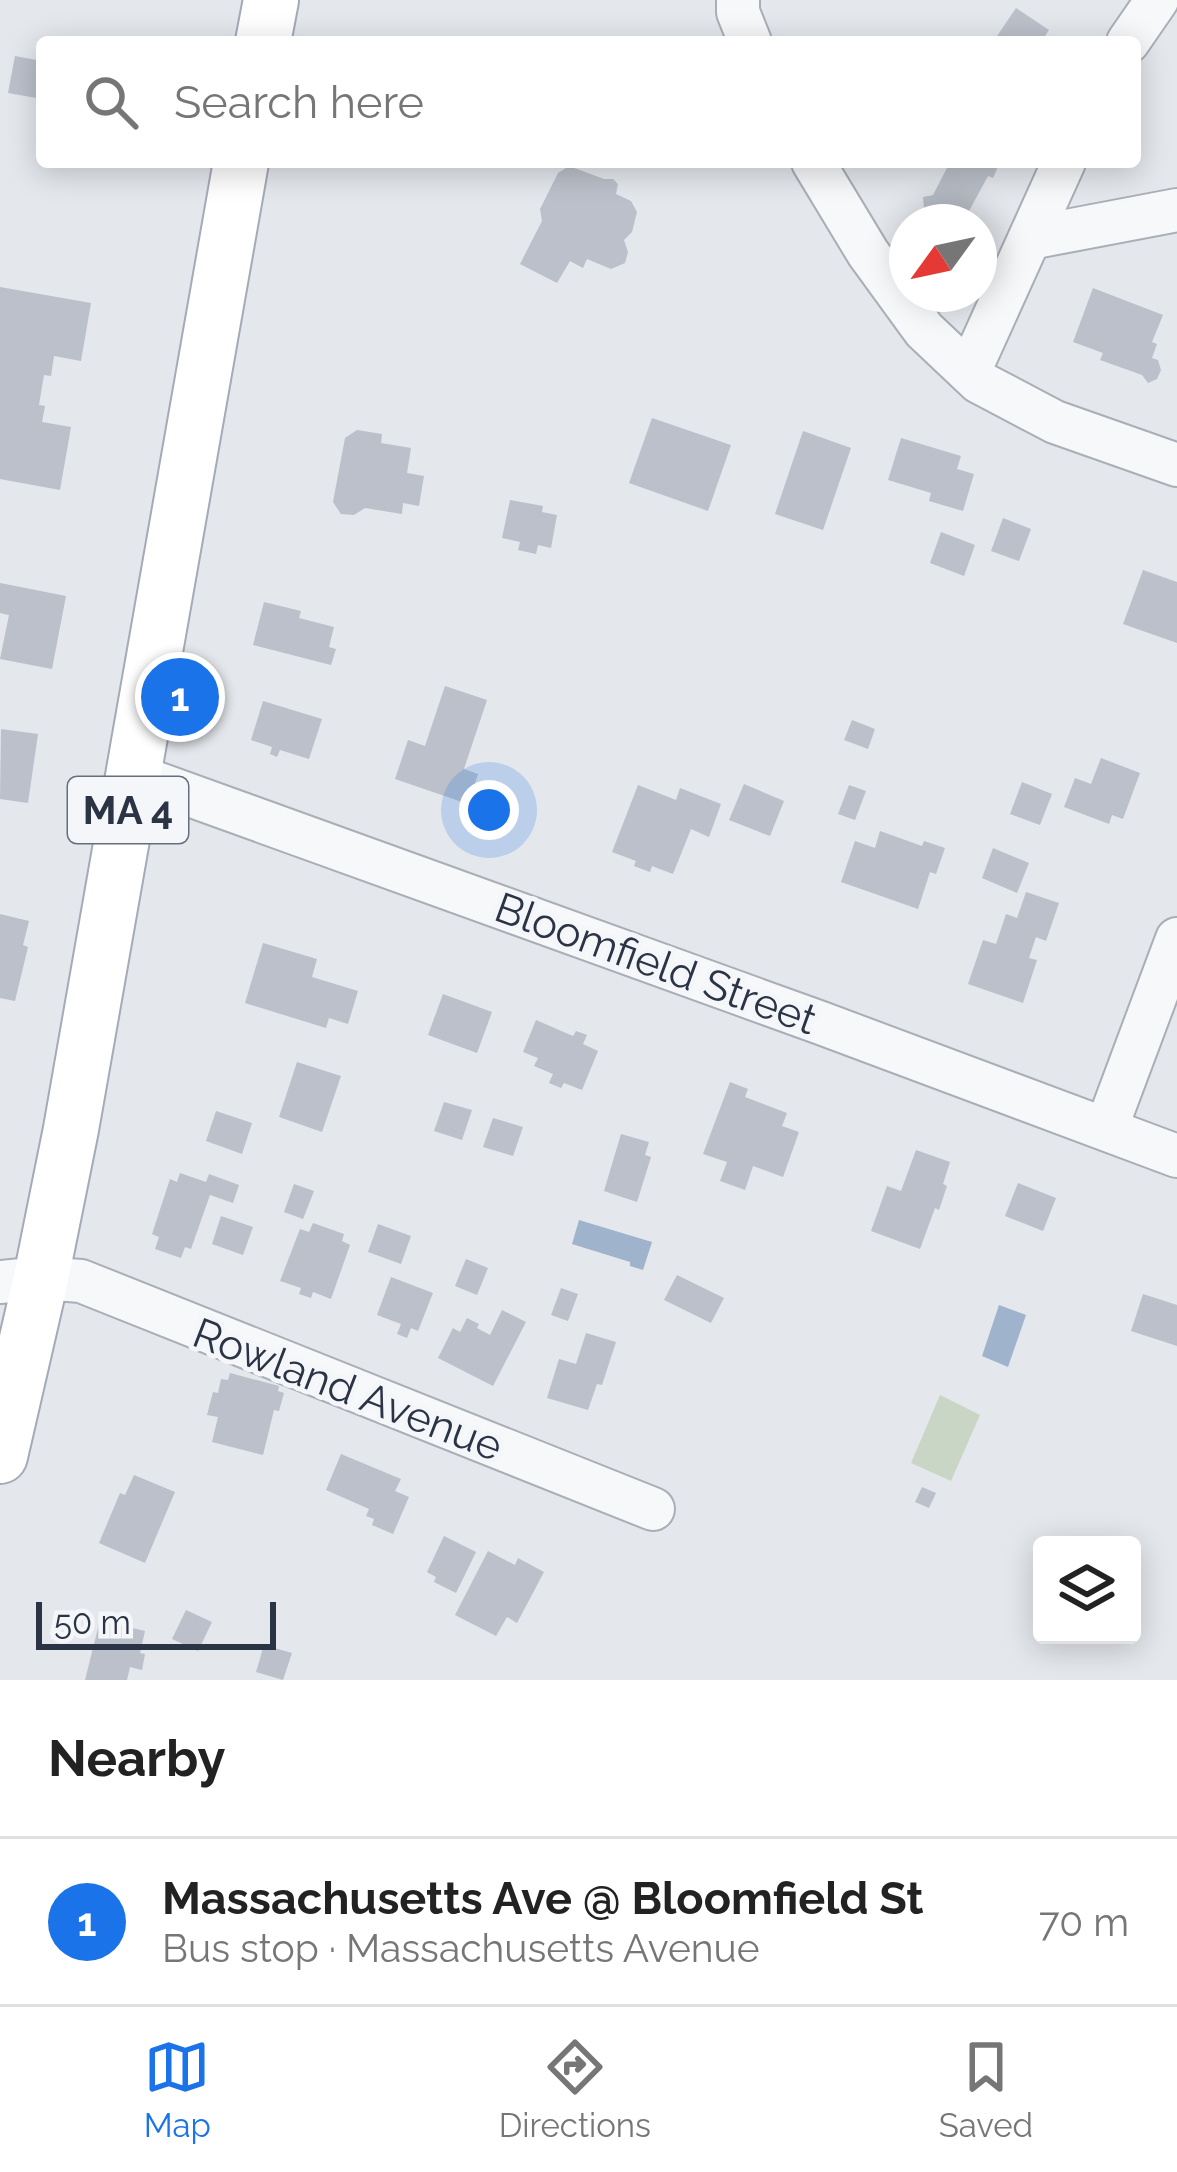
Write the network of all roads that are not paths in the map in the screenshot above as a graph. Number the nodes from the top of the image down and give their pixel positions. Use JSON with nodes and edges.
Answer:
{"nodes":[{"id":1,"x":271,"y":0,"type":"edge"},
{"id":2,"x":738,"y":0,"type":"edge"},
{"id":3,"x":1157,"y":0,"type":"edge"},
{"id":4,"x":264,"y":36,"type":"edge"},
{"id":5,"x":748,"y":36,"type":"edge"},
{"id":6,"x":1132,"y":36,"type":"edge"},
{"id":7,"x":240,"y":168,"type":"edge"},
{"id":8,"x":817,"y":168,"type":"edge"},
{"id":9,"x":1061,"y":168,"type":"edge"},
{"id":10,"x":1177,"y":209,"type":"edge"},
{"id":11,"x":1030,"y":238,"type":"junction"},
{"id":12,"x":969,"y":372,"type":"junction"},
{"id":13,"x":1177,"y":466,"type":"edge"},
{"id":14,"x":134,"y":775,"type":"junction"},
{"id":15,"x":1177,"y":940,"type":"edge"},
{"id":16,"x":1106,"y":1130,"type":"junction"},
{"id":17,"x":1177,"y":1156,"type":"edge"},
{"id":18,"x":20,"y":1280,"type":"edge"},
{"id":19,"x":0,"y":1456,"type":"edge"},
{"id":20,"x":653,"y":1509,"type":"dead end"}],
"edges":[{"from":1,"to":4,"type":"main road"},
{"from":2,"to":5,"type":"street"},
{"from":3,"to":6,"type":"street"},
{"from":7,"to":14,"type":"main road","number":"MA 4"},
{"from":8,"to":12,"type":"street"},
{"from":9,"to":11,"type":"street"},
{"from":10,"to":11,"type":"street"},
{"from":11,"to":12,"type":"street"},
{"from":12,"to":13,"type":"street"},
{"from":14,"to":16,"type":"street","name":"Bloomfield Street"},
{"from":14,"to":18,"type":"main road","number":"MA 4"},
{"from":15,"to":16,"type":"street"},
{"from":16,"to":17,"type":"street","name":"Bloomfield Street"},
{"from":18,"to":19,"type":"main road","number":"MA 4"},
{"from":18,"to":20,"type":"street","name":"Rowland Avenue"}]}
